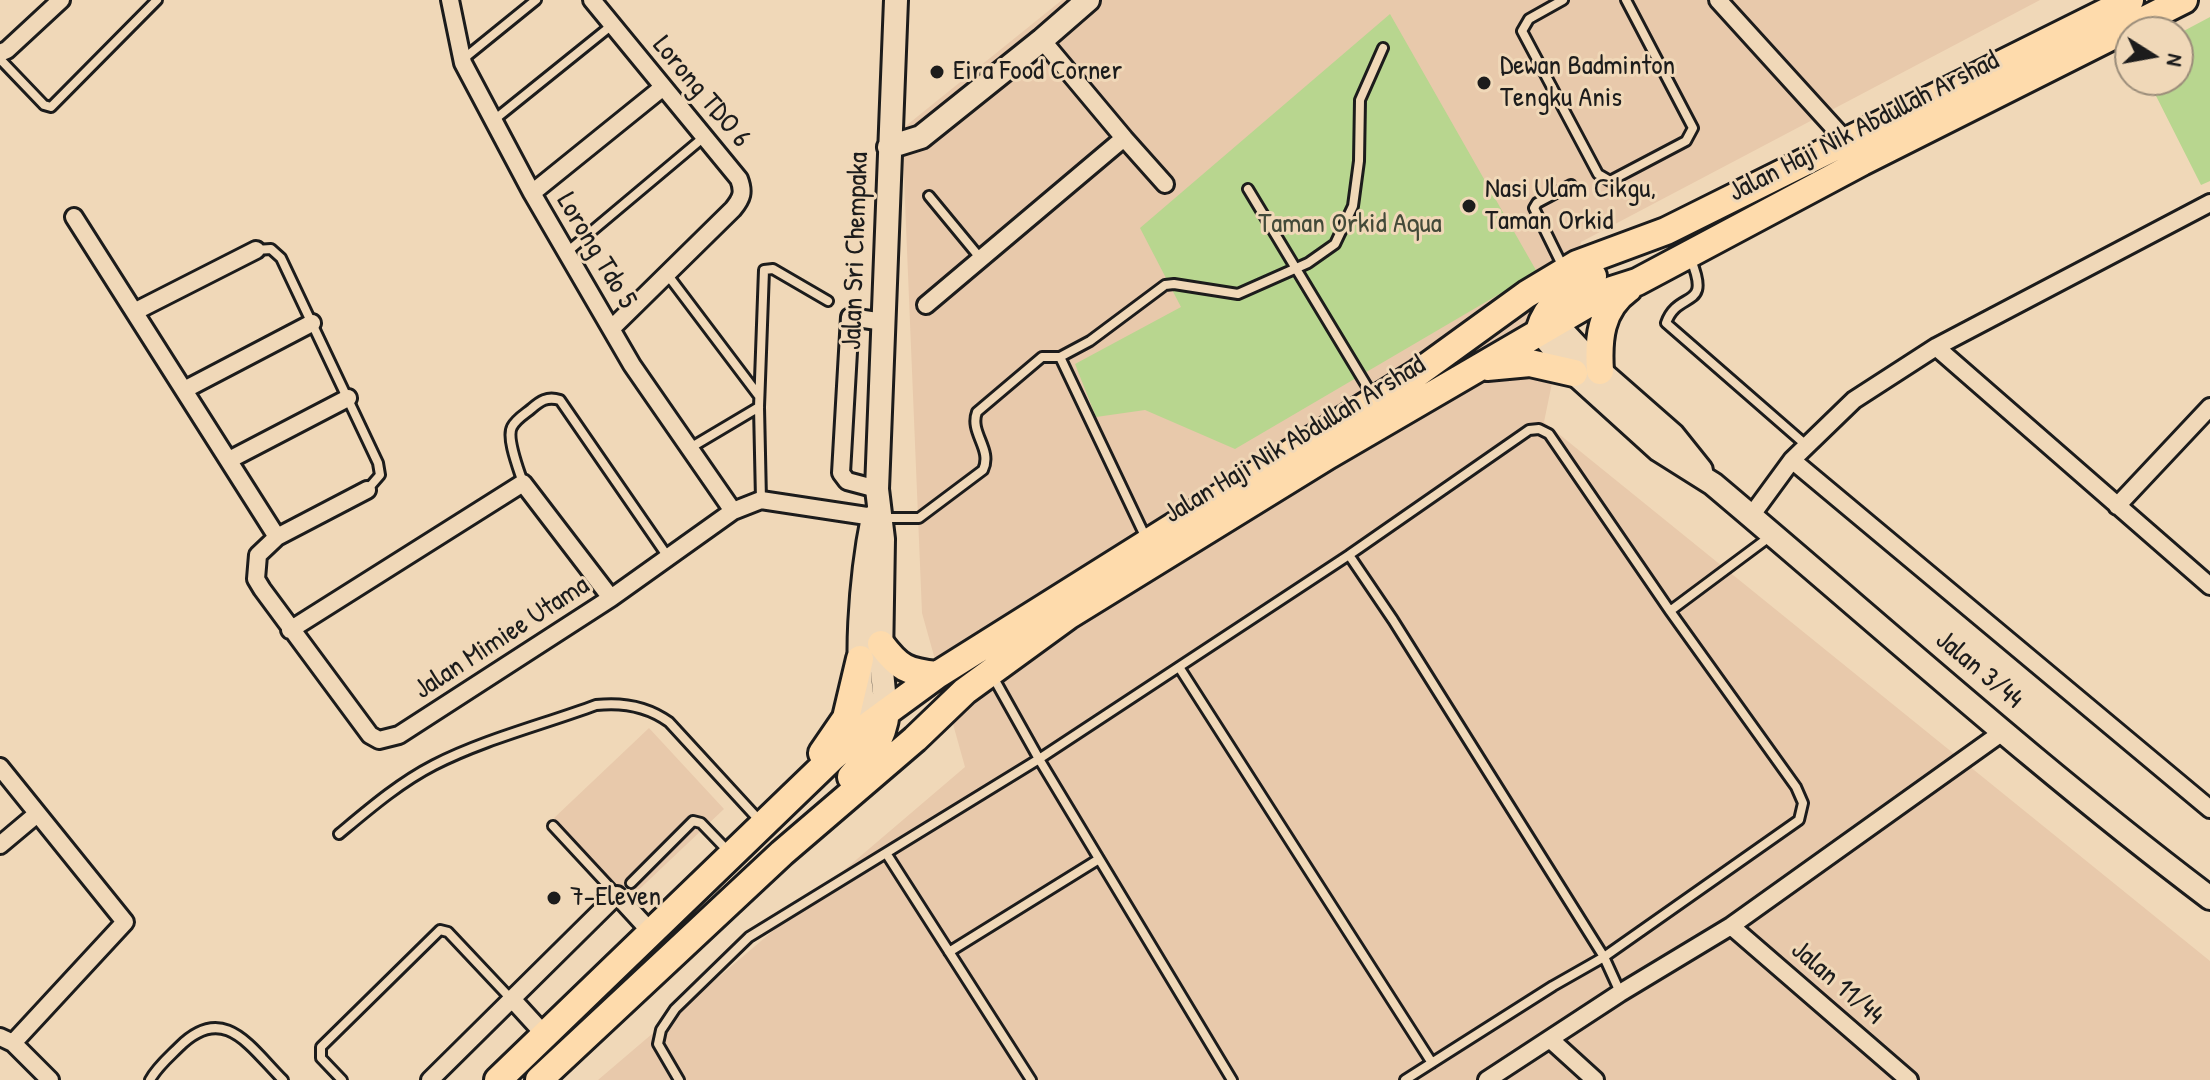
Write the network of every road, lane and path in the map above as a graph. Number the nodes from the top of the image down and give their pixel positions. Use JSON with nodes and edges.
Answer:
{"nodes":[{"id":1,"x":61,"y":0,"type":"edge"},
{"id":2,"x":157,"y":0,"type":"edge"},
{"id":3,"x":450,"y":0,"type":"edge"},
{"id":4,"x":536,"y":0,"type":"edge"},
{"id":5,"x":592,"y":0,"type":"edge"},
{"id":6,"x":896,"y":0,"type":"edge"},
{"id":7,"x":1088,"y":0,"type":"edge"},
{"id":8,"x":1563,"y":0,"type":"edge"},
{"id":9,"x":1626,"y":0,"type":"edge"},
{"id":10,"x":1718,"y":0,"type":"edge"},
{"id":11,"x":2130,"y":0,"type":"edge"},
{"id":12,"x":2184,"y":0,"type":"edge"},
{"id":13,"x":612,"y":25,"type":"junction"},
{"id":14,"x":1042,"y":40,"type":"junction"},
{"id":15,"x":1383,"y":48,"type":"dead end"},
{"id":16,"x":0,"y":53,"type":"edge"},
{"id":17,"x":0,"y":59,"type":"edge"},
{"id":18,"x":462,"y":60,"type":"junction"},
{"id":19,"x":662,"y":88,"type":"junction"},
{"id":20,"x":493,"y":121,"type":"junction"},
{"id":21,"x":704,"y":137,"type":"junction"},
{"id":22,"x":1124,"y":138,"type":"junction"},
{"id":23,"x":1847,"y":142,"type":"junction"},
{"id":24,"x":889,"y":147,"type":"junction"},
{"id":25,"x":1165,"y":184,"type":"dead end"},
{"id":26,"x":1571,"y":185,"type":"dead end"},
{"id":27,"x":1248,"y":189,"type":"dead end"},
{"id":28,"x":532,"y":193,"type":"junction"},
{"id":29,"x":929,"y":196,"type":"dead end"},
{"id":30,"x":2210,"y":203,"type":"edge"},
{"id":31,"x":74,"y":217,"type":"dead end"},
{"id":32,"x":1666,"y":231,"type":"junction"},
{"id":33,"x":256,"y":250,"type":"joint"},
{"id":34,"x":567,"y":253,"type":"junction"},
{"id":35,"x":1689,"y":255,"type":"junction"},
{"id":36,"x":981,"y":259,"type":"junction"},
{"id":37,"x":1297,"y":268,"type":"junction"},
{"id":38,"x":1565,"y":272,"type":"junction"},
{"id":39,"x":667,"y":274,"type":"junction"},
{"id":40,"x":1637,"y":282,"type":"junction"},
{"id":41,"x":828,"y":301,"type":"dead end"},
{"id":42,"x":926,"y":305,"type":"dead end"},
{"id":43,"x":136,"y":311,"type":"junction"},
{"id":44,"x":884,"y":322,"type":"junction"},
{"id":45,"x":312,"y":323,"type":"junction"},
{"id":46,"x":1546,"y":325,"type":"junction"},
{"id":47,"x":612,"y":328,"type":"junction"},
{"id":48,"x":1936,"y":347,"type":"junction"},
{"id":49,"x":1060,"y":357,"type":"junction"},
{"id":50,"x":1430,"y":364,"type":"junction"},
{"id":51,"x":1473,"y":370,"type":"junction"},
{"id":52,"x":1600,"y":371,"type":"junction"},
{"id":53,"x":1574,"y":373,"type":"junction"},
{"id":54,"x":184,"y":390,"type":"junction"},
{"id":55,"x":760,"y":397,"type":"junction"},
{"id":56,"x":348,"y":398,"type":"junction"},
{"id":57,"x":1375,"y":398,"type":"junction"},
{"id":58,"x":759,"y":407,"type":"junction"},
{"id":59,"x":2210,"y":407,"type":"edge"},
{"id":60,"x":1807,"y":446,"type":"junction"},
{"id":61,"x":690,"y":448,"type":"junction"},
{"id":62,"x":229,"y":460,"type":"junction"},
{"id":63,"x":1792,"y":460,"type":"junction"},
{"id":64,"x":523,"y":483,"type":"junction"},
{"id":65,"x":1713,"y":484,"type":"junction"},
{"id":66,"x":367,"y":490,"type":"joint"},
{"id":67,"x":761,"y":500,"type":"junction"},
{"id":68,"x":2117,"y":506,"type":"junction"},
{"id":69,"x":877,"y":507,"type":"junction"},
{"id":70,"x":733,"y":511,"type":"junction"},
{"id":71,"x":1751,"y":516,"type":"junction"},
{"id":72,"x":1772,"y":534,"type":"junction"},
{"id":73,"x":277,"y":537,"type":"junction"},
{"id":74,"x":1148,"y":542,"type":"junction"},
{"id":75,"x":1349,"y":555,"type":"junction"},
{"id":76,"x":668,"y":557,"type":"junction"},
{"id":77,"x":2210,"y":586,"type":"edge"},
{"id":78,"x":611,"y":598,"type":"junction"},
{"id":79,"x":1670,"y":611,"type":"junction"},
{"id":80,"x":290,"y":630,"type":"junction"},
{"id":81,"x":870,"y":651,"type":"junction"},
{"id":82,"x":1179,"y":667,"type":"junction"},
{"id":83,"x":991,"y":673,"type":"junction"},
{"id":84,"x":937,"y":675,"type":"junction"},
{"id":85,"x":965,"y":691,"type":"junction"},
{"id":86,"x":880,"y":722,"type":"junction"},
{"id":87,"x":2004,"y":731,"type":"junction"},
{"id":88,"x":1039,"y":759,"type":"junction"},
{"id":89,"x":0,"y":767,"type":"edge"},
{"id":90,"x":789,"y":798,"type":"junction"},
{"id":91,"x":2210,"y":809,"type":"edge"},
{"id":92,"x":37,"y":814,"type":"junction"},
{"id":93,"x":762,"y":824,"type":"junction"},
{"id":94,"x":553,"y":826,"type":"dead end"},
{"id":95,"x":339,"y":834,"type":"dead end"},
{"id":96,"x":0,"y":845,"type":"edge"},
{"id":97,"x":782,"y":853,"type":"junction"},
{"id":98,"x":886,"y":853,"type":"junction"},
{"id":99,"x":731,"y":854,"type":"junction"},
{"id":100,"x":1099,"y":859,"type":"junction"},
{"id":101,"x":631,"y":883,"type":"dead end"},
{"id":102,"x":617,"y":895,"type":"junction"},
{"id":103,"x":2210,"y":898,"type":"edge"},
{"id":104,"x":1731,"y":926,"type":"junction"},
{"id":105,"x":650,"y":931,"type":"junction"},
{"id":106,"x":949,"y":952,"type":"junction"},
{"id":107,"x":1604,"y":957,"type":"junction"},
{"id":108,"x":1620,"y":993,"type":"junction"},
{"id":109,"x":513,"y":1000,"type":"junction"},
{"id":110,"x":544,"y":1034,"type":"junction"},
{"id":111,"x":6,"y":1040,"type":"edge"},
{"id":112,"x":1551,"y":1040,"type":"junction"},
{"id":113,"x":1432,"y":1063,"type":"junction"},
{"id":114,"x":50,"y":1080,"type":"edge"},
{"id":115,"x":150,"y":1080,"type":"edge"},
{"id":116,"x":283,"y":1080,"type":"edge"},
{"id":117,"x":342,"y":1080,"type":"edge"},
{"id":118,"x":430,"y":1080,"type":"edge"},
{"id":119,"x":498,"y":1080,"type":"edge"},
{"id":120,"x":539,"y":1080,"type":"edge"},
{"id":121,"x":679,"y":1080,"type":"edge"},
{"id":122,"x":1031,"y":1080,"type":"edge"},
{"id":123,"x":1232,"y":1080,"type":"edge"},
{"id":124,"x":1405,"y":1080,"type":"edge"},
{"id":125,"x":1487,"y":1080,"type":"edge"},
{"id":126,"x":1595,"y":1080,"type":"edge"},
{"id":127,"x":1909,"y":1080,"type":"edge"}],
"edges":[{"from":1,"to":16,"type":"street"},
{"from":2,"to":17,"type":"lane"},
{"from":3,"to":18,"type":"street","name":"Lorong Tdo 5"},
{"from":4,"to":18,"type":"lane"},
{"from":5,"to":13,"type":"street","name":"Lorong TDO 6"},
{"from":6,"to":24,"type":"street","name":"Jalan Sri Chempaka"},
{"from":7,"to":14,"type":"street"},
{"from":8,"to":9,"type":"lane"},
{"from":10,"to":23,"type":"street"},
{"from":11,"to":23,"type":"main road","name":"Jalan Haji Nik Abdullah Arshad"},
{"from":12,"to":35,"type":"main road","name":"Jalan Haji Nik Abdullah Arshad"},
{"from":13,"to":19,"type":"street","name":"Lorong TDO 6"},
{"from":13,"to":20,"type":"lane"},
{"from":14,"to":22,"type":"street"},
{"from":14,"to":24,"type":"street"},
{"from":15,"to":37,"type":"lane"},
{"from":18,"to":20,"type":"street","name":"Lorong Tdo 5"},
{"from":19,"to":21,"type":"street","name":"Lorong TDO 6"},
{"from":19,"to":28,"type":"street"},
{"from":20,"to":28,"type":"street","name":"Lorong Tdo 5"},
{"from":21,"to":34,"type":"lane"},
{"from":21,"to":39,"type":"street","name":"Lorong TDO 6"},
{"from":22,"to":25,"type":"street"},
{"from":22,"to":36,"type":"street"},
{"from":23,"to":32,"type":"main road","name":"Jalan Haji Nik Abdullah Arshad"},
{"from":24,"to":44,"type":"street","name":"Jalan Sri Chempaka"},
{"from":26,"to":38,"type":"lane"},
{"from":27,"to":37,"type":"lane"},
{"from":28,"to":34,"type":"street","name":"Lorong Tdo 5"},
{"from":29,"to":36,"type":"lane"},
{"from":30,"to":48,"type":"street"},
{"from":31,"to":43,"type":"street"},
{"from":32,"to":38,"type":"main road","name":"Jalan Haji Nik Abdullah Arshad"},
{"from":32,"to":46,"type":"main road"},
{"from":33,"to":43,"type":"street"},
{"from":33,"to":45,"type":"lane"},
{"from":34,"to":47,"type":"street","name":"Lorong Tdo 5"},
{"from":35,"to":40,"type":"main road","name":"Jalan Haji Nik Abdullah Arshad"},
{"from":35,"to":60,"type":"lane"},
{"from":36,"to":42,"type":"street"},
{"from":37,"to":49,"type":"lane"},
{"from":37,"to":57,"type":"lane"},
{"from":38,"to":50,"type":"main road","name":"Jalan Haji Nik Abdullah Arshad"},
{"from":39,"to":47,"type":"street"},
{"from":39,"to":55,"type":"lane"},
{"from":40,"to":46,"type":"main road","name":"Jalan Haji Nik Abdullah Arshad"},
{"from":40,"to":52,"type":"main road"},
{"from":41,"to":55,"type":"lane"},
{"from":43,"to":54,"type":"street"},
{"from":44,"to":69,"type":"street","name":"Jalan Sri Chempaka"},
{"from":44,"to":69,"type":"street"},
{"from":45,"to":54,"type":"street"},
{"from":45,"to":56,"type":"lane"},
{"from":46,"to":50,"type":"main road"},
{"from":46,"to":51,"type":"main road","name":"Jalan Haji Nik Abdullah Arshad"},
{"from":46,"to":52,"type":"street","name":"Jalan 3/44"},
{"from":46,"to":53,"type":"street","name":"Jalan 3/44"},
{"from":47,"to":61,"type":"street","name":"Lorong Tdo 5"},
{"from":48,"to":60,"type":"street"},
{"from":48,"to":68,"type":"street"},
{"from":49,"to":69,"type":"lane"},
{"from":49,"to":74,"type":"lane"},
{"from":50,"to":57,"type":"main road","name":"Jalan Haji Nik Abdullah Arshad"},
{"from":51,"to":53,"type":"main road"},
{"from":51,"to":83,"type":"main road","name":"Jalan Haji Nik Abdullah Arshad"},
{"from":52,"to":65,"type":"street","name":"Jalan 3/44"},
{"from":53,"to":65,"type":"street","name":"Jalan 3/44"},
{"from":54,"to":62,"type":"street"},
{"from":55,"to":58,"type":"lane"},
{"from":56,"to":62,"type":"street"},
{"from":56,"to":66,"type":"lane"},
{"from":57,"to":74,"type":"main road","name":"Jalan Haji Nik Abdullah Arshad"},
{"from":58,"to":61,"type":"lane"},
{"from":58,"to":67,"type":"lane"},
{"from":59,"to":68,"type":"street"},
{"from":60,"to":63,"type":"street"},
{"from":61,"to":70,"type":"street","name":"Lorong Tdo 5"},
{"from":62,"to":73,"type":"street"},
{"from":63,"to":71,"type":"street"},
{"from":63,"to":91,"type":"street"},
{"from":64,"to":76,"type":"lane"},
{"from":64,"to":78,"type":"street"},
{"from":64,"to":80,"type":"street"},
{"from":65,"to":71,"type":"street","name":"Jalan 3/44"},
{"from":66,"to":73,"type":"street"},
{"from":67,"to":69,"type":"street","name":"Jalan Mimiee Utama"},
{"from":67,"to":70,"type":"street","name":"Jalan Mimiee Utama"},
{"from":68,"to":77,"type":"street"},
{"from":69,"to":81,"type":"street","name":"Jalan Sri Chempaka"},
{"from":70,"to":76,"type":"street","name":"Jalan Mimiee Utama"},
{"from":71,"to":72,"type":"street","name":"Jalan 3/44"},
{"from":72,"to":79,"type":"lane"},
{"from":72,"to":87,"type":"street","name":"Jalan 3/44"},
{"from":73,"to":80,"type":"street","name":"Jalan Mimiee Utama"},
{"from":74,"to":84,"type":"main road","name":"Jalan Haji Nik Abdullah Arshad"},
{"from":75,"to":79,"type":"lane"},
{"from":75,"to":82,"type":"lane"},
{"from":75,"to":107,"type":"lane"},
{"from":76,"to":78,"type":"street","name":"Jalan Mimiee Utama"},
{"from":78,"to":80,"type":"street","name":"Jalan Mimiee Utama"},
{"from":79,"to":107,"type":"lane"},
{"from":81,"to":84,"type":"main road"},
{"from":81,"to":86,"type":"street","name":"Jalan Sri Chempaka"},
{"from":81,"to":90,"type":"main road"},
{"from":82,"to":88,"type":"lane"},
{"from":82,"to":113,"type":"lane"},
{"from":83,"to":85,"type":"main road","name":"Jalan Haji Nik Abdullah Arshad"},
{"from":83,"to":88,"type":"lane"},
{"from":84,"to":86,"type":"main road","name":"Jalan Haji Nik Abdullah Arshad"},
{"from":85,"to":86,"type":"main road"},
{"from":85,"to":97,"type":"main road","name":"Jalan Haji Nik Abdullah Arshad"},
{"from":86,"to":90,"type":"main road","name":"Jalan Haji Nik Abdullah Arshad"},
{"from":86,"to":97,"type":"main road"},
{"from":87,"to":103,"type":"street","name":"Jalan 3/44"},
{"from":87,"to":104,"type":"street"},
{"from":88,"to":98,"type":"lane"},
{"from":88,"to":100,"type":"lane"},
{"from":89,"to":92,"type":"street"},
{"from":90,"to":93,"type":"main road","name":"Jalan Haji Nik Abdullah Arshad"},
{"from":92,"to":96,"type":"street"},
{"from":92,"to":111,"type":"street"},
{"from":93,"to":95,"type":"lane"},
{"from":93,"to":99,"type":"main road","name":"Jalan Haji Nik Abdullah Arshad"},
{"from":94,"to":102,"type":"lane"},
{"from":97,"to":120,"type":"main road","name":"Jalan Haji Nik Abdullah Arshad"},
{"from":98,"to":106,"type":"lane"},
{"from":98,"to":121,"type":"lane"},
{"from":99,"to":101,"type":"lane"},
{"from":99,"to":105,"type":"main road","name":"Jalan Haji Nik Abdullah Arshad"},
{"from":100,"to":106,"type":"lane"},
{"from":100,"to":123,"type":"lane"},
{"from":102,"to":105,"type":"street"},
{"from":102,"to":109,"type":"street"},
{"from":104,"to":108,"type":"street"},
{"from":104,"to":127,"type":"street","name":"Jalan 11/44"},
{"from":105,"to":110,"type":"main road","name":"Jalan Haji Nik Abdullah Arshad"},
{"from":106,"to":122,"type":"lane"},
{"from":107,"to":108,"type":"lane"},
{"from":107,"to":113,"type":"lane"},
{"from":108,"to":112,"type":"street"},
{"from":109,"to":110,"type":"street"},
{"from":109,"to":117,"type":"lane"},
{"from":109,"to":118,"type":"street"},
{"from":110,"to":119,"type":"main road","name":"Jalan Haji Nik Abdullah Arshad"},
{"from":111,"to":114,"type":"street"},
{"from":112,"to":125,"type":"street"},
{"from":112,"to":126,"type":"street"},
{"from":113,"to":124,"type":"lane"},
{"from":115,"to":116,"type":"lane"}]}
